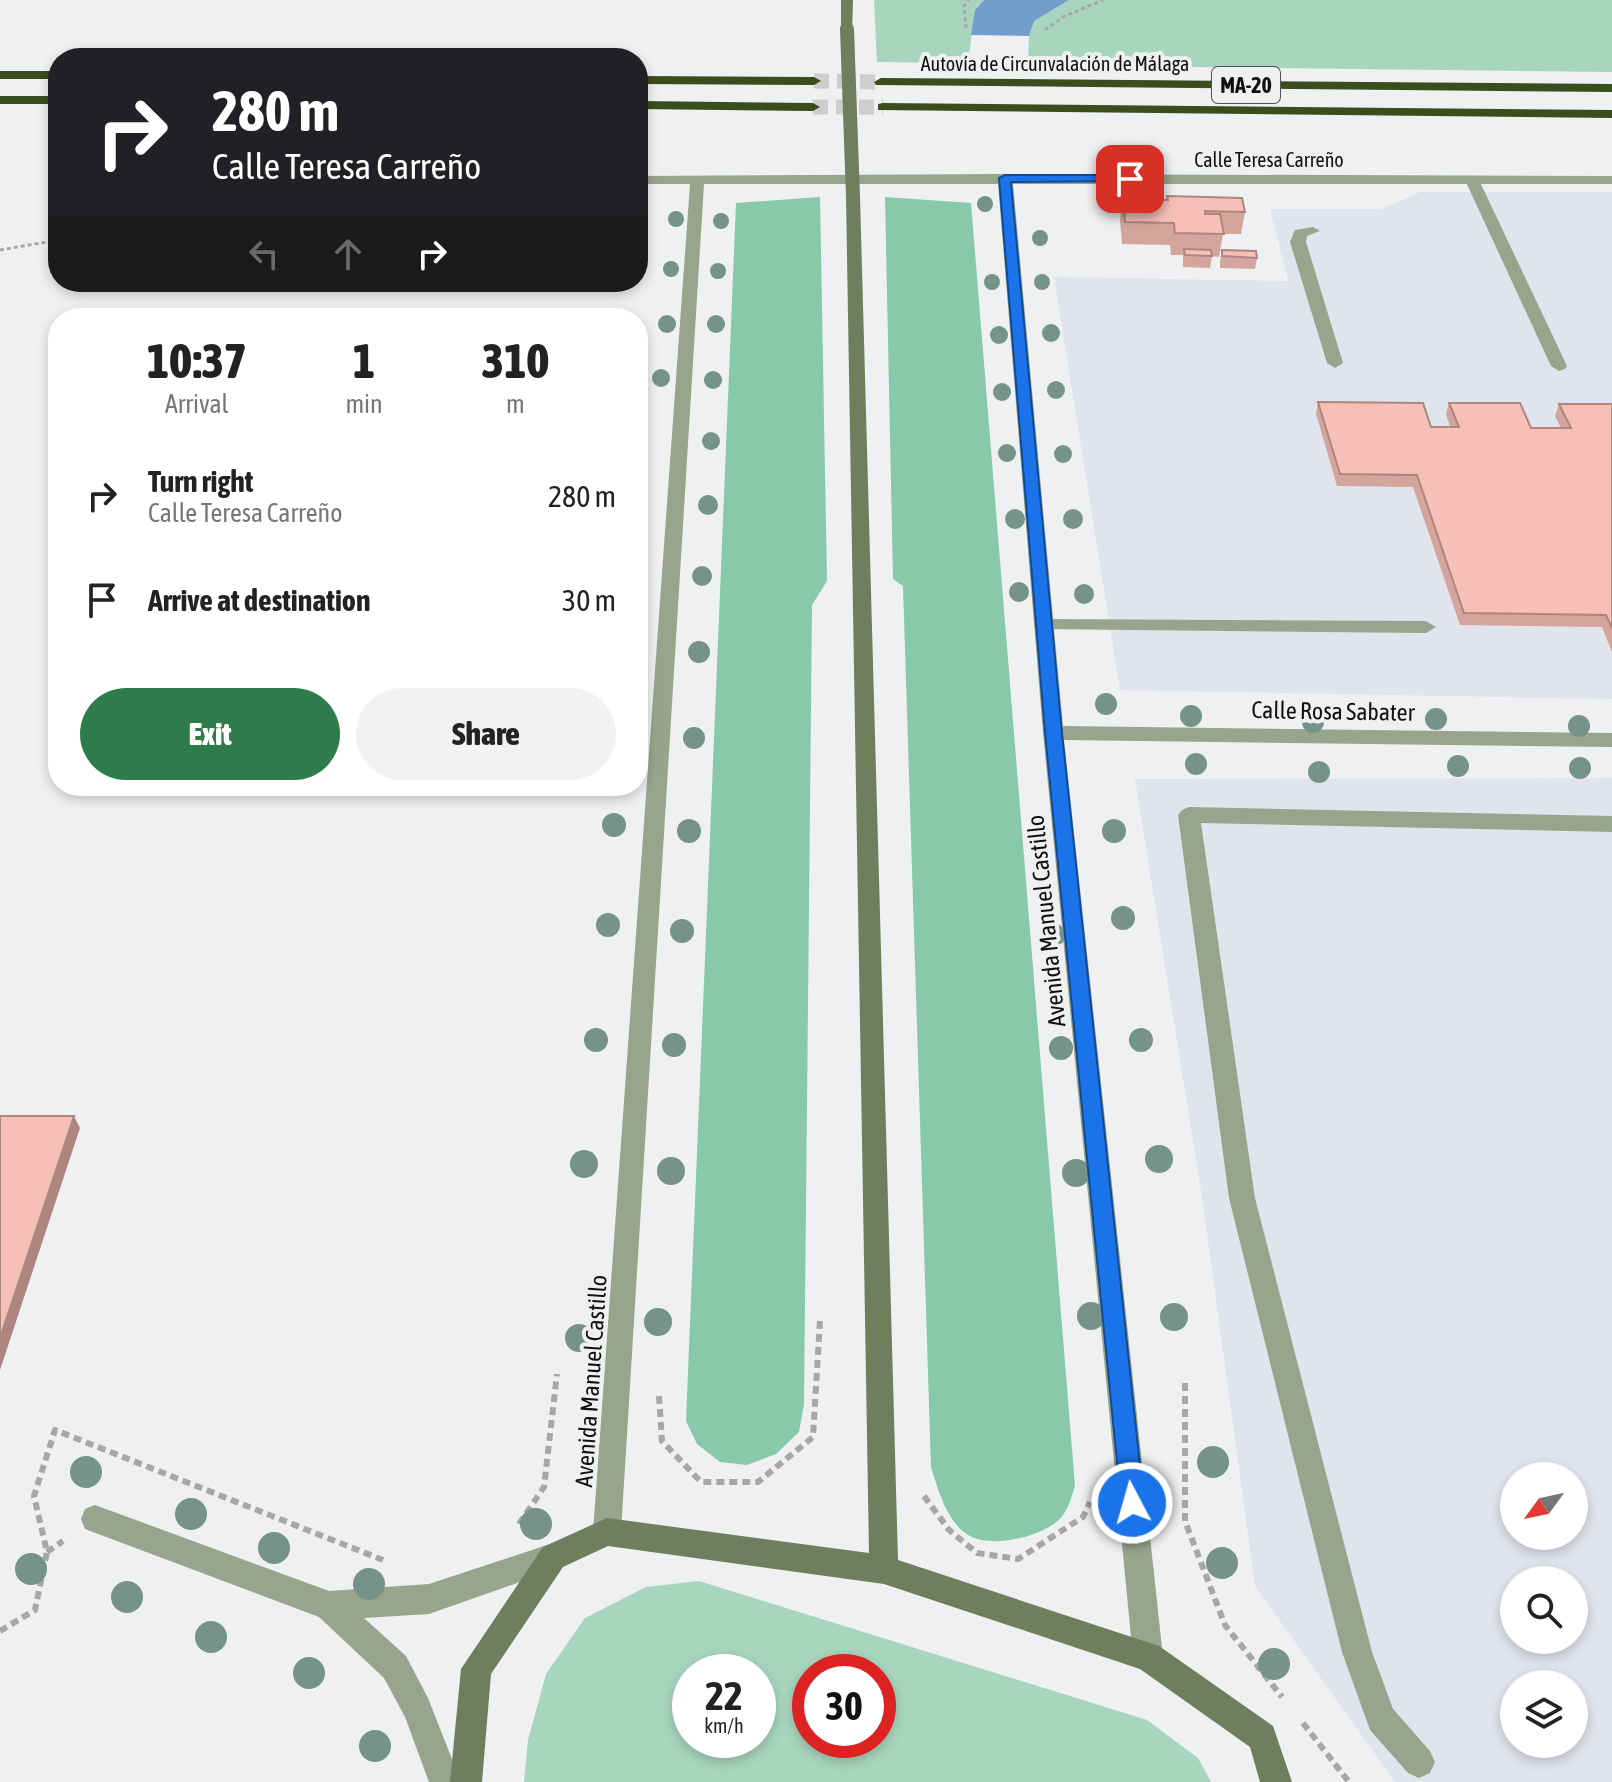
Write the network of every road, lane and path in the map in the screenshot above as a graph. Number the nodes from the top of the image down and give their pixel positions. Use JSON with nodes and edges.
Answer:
{"nodes":[{"id":1,"x":847,"y":0,"type":"edge"},
{"id":2,"x":969,"y":0,"type":"edge"},
{"id":3,"x":1103,"y":0,"type":"edge"},
{"id":4,"x":966,"y":28,"type":"dead end"},
{"id":5,"x":1045,"y":30,"type":"dead end"},
{"id":6,"x":0,"y":75,"type":"edge"},
{"id":7,"x":48,"y":75,"type":"edge"},
{"id":8,"x":648,"y":80,"type":"edge"},
{"id":9,"x":814,"y":81,"type":"tunnel mouth"},
{"id":10,"x":881,"y":82,"type":"tunnel mouth"},
{"id":11,"x":1612,"y":88,"type":"edge"},
{"id":12,"x":0,"y":100,"type":"edge"},
{"id":13,"x":48,"y":100,"type":"edge"},
{"id":14,"x":648,"y":105,"type":"edge"},
{"id":15,"x":813,"y":107,"type":"tunnel mouth"},
{"id":16,"x":883,"y":107,"type":"tunnel mouth"},
{"id":17,"x":1612,"y":114,"type":"edge"},
{"id":18,"x":1005,"y":178,"type":"junction"},
{"id":19,"x":648,"y":180,"type":"edge"},
{"id":20,"x":1472,"y":180,"type":"junction"},
{"id":21,"x":1612,"y":180,"type":"edge"},
{"id":22,"x":697,"y":181,"type":"junction"},
{"id":23,"x":1313,"y":231,"type":"dead end"},
{"id":24,"x":48,"y":242,"type":"edge"},
{"id":25,"x":0,"y":250,"type":"edge"},
{"id":26,"x":1335,"y":363,"type":"dead end"},
{"id":27,"x":1559,"y":366,"type":"dead end"},
{"id":28,"x":1044,"y":625,"type":"junction"},
{"id":29,"x":1426,"y":627,"type":"dead end"},
{"id":30,"x":1053,"y":733,"type":"junction"},
{"id":31,"x":1612,"y":740,"type":"edge"},
{"id":32,"x":1612,"y":824,"type":"edge"},
{"id":33,"x":820,"y":1320,"type":"dead end"},
{"id":34,"x":557,"y":1374,"type":"dead end"},
{"id":35,"x":1185,"y":1383,"type":"dead end"},
{"id":36,"x":659,"y":1389,"type":"dead end"},
{"id":37,"x":915,"y":1484,"type":"dead end"},
{"id":38,"x":1094,"y":1494,"type":"dead end"},
{"id":39,"x":95,"y":1519,"type":"dead end"},
{"id":40,"x":517,"y":1528,"type":"dead end"},
{"id":41,"x":607,"y":1532,"type":"junction"},
{"id":42,"x":553,"y":1557,"type":"junction"},
{"id":43,"x":387,"y":1561,"type":"dead end"},
{"id":44,"x":884,"y":1570,"type":"junction"},
{"id":45,"x":329,"y":1606,"type":"junction"},
{"id":46,"x":0,"y":1631,"type":"edge"},
{"id":47,"x":1148,"y":1657,"type":"junction"},
{"id":48,"x":1292,"y":1710,"type":"dead end"},
{"id":49,"x":1301,"y":1722,"type":"dead end"},
{"id":50,"x":1419,"y":1762,"type":"dead end"},
{"id":51,"x":445,"y":1782,"type":"edge"},
{"id":52,"x":466,"y":1782,"type":"edge"},
{"id":53,"x":1276,"y":1782,"type":"edge"},
{"id":54,"x":1349,"y":1782,"type":"edge"}],
"edges":[{"from":1,"to":44,"type":"main road","bridge":true},
{"from":2,"to":4,"type":"path"},
{"from":3,"to":5,"type":"path"},
{"from":6,"to":7,"type":"highway"},
{"from":8,"to":9,"type":"highway"},
{"from":10,"to":11,"type":"highway","name":"Autovía de Circunvalación de Málaga","number":"MA-20"},
{"from":12,"to":13,"type":"highway"},
{"from":14,"to":15,"type":"highway"},
{"from":16,"to":17,"type":"highway","name":"Autovía de Circunvalación de Málaga","number":"MA-20"},
{"from":18,"to":20,"type":"street","name":"Calle Teresa Carreño"},
{"from":18,"to":22,"type":"street","name":"Calle Teresa Carreño"},
{"from":18,"to":28,"type":"street","name":"Avenida Manuel Castillo"},
{"from":19,"to":22,"type":"street","name":"Calle Teresa Carreño"},
{"from":20,"to":21,"type":"street","name":"Calle Teresa Carreño"},
{"from":20,"to":27,"type":"street"},
{"from":22,"to":41,"type":"street","name":"Avenida Manuel Castillo"},
{"from":23,"to":26,"type":"street"},
{"from":24,"to":25,"type":"path"},
{"from":28,"to":29,"type":"street"},
{"from":28,"to":30,"type":"street","name":"Avenida Manuel Castillo"},
{"from":30,"to":31,"type":"street","name":"Calle Rosa Sabater"},
{"from":30,"to":47,"type":"street","name":"Avenida Manuel Castillo"},
{"from":32,"to":50,"type":"street"},
{"from":33,"to":36,"type":"path"},
{"from":34,"to":40,"type":"path"},
{"from":35,"to":48,"type":"path"},
{"from":37,"to":38,"type":"path"},
{"from":39,"to":45,"type":"street"},
{"from":41,"to":42,"type":"main road"},
{"from":41,"to":44,"type":"main road"},
{"from":42,"to":45,"type":"street"},
{"from":42,"to":52,"type":"main road"},
{"from":43,"to":46,"type":"path"},
{"from":44,"to":47,"type":"main road"},
{"from":45,"to":51,"type":"street"},
{"from":47,"to":53,"type":"main road"},
{"from":49,"to":54,"type":"path"}]}
